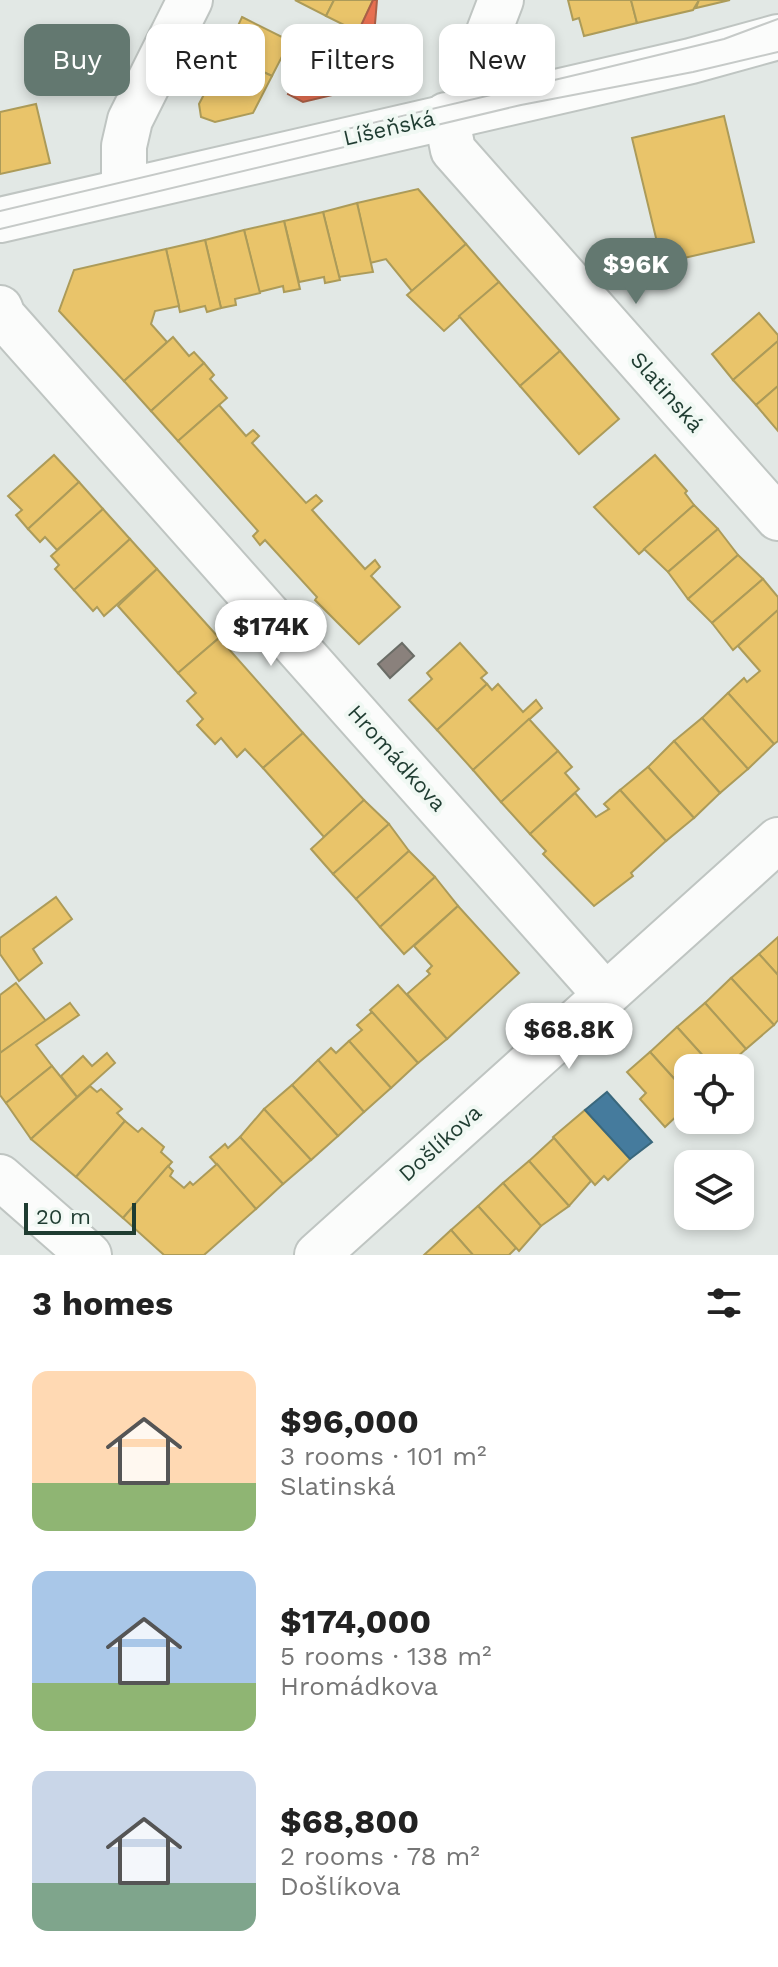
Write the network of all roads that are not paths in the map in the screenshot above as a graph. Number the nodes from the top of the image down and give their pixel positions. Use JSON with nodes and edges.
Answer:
{"nodes":[{"id":1,"x":190,"y":0,"type":"edge"},
{"id":2,"x":501,"y":0,"type":"edge"},
{"id":3,"x":778,"y":37,"type":"edge"},
{"id":4,"x":490,"y":105,"type":"junction"},
{"id":5,"x":446,"y":115,"type":"junction"},
{"id":6,"x":124,"y":191,"type":"junction"},
{"id":7,"x":0,"y":220,"type":"edge"},
{"id":8,"x":0,"y":308,"type":"edge"},
{"id":9,"x":778,"y":518,"type":"edge"},
{"id":10,"x":778,"y":840,"type":"edge"},
{"id":11,"x":604,"y":993,"type":"junction"},
{"id":12,"x":0,"y":1177,"type":"edge"},
{"id":13,"x":63,"y":1246,"type":"edge"},
{"id":14,"x":317,"y":1255,"type":"edge"}],
"edges":[{"from":1,"to":6,"type":"street"},
{"from":2,"to":4,"type":"street"},
{"from":3,"to":4,"type":"street","name":"Líšeňská"},
{"from":4,"to":5,"type":"street","name":"Líšeňská"},
{"from":5,"to":6,"type":"street","name":"Líšeňská"},
{"from":5,"to":9,"type":"street","name":"Slatinská"},
{"from":6,"to":7,"type":"street","name":"Líšeňská"},
{"from":8,"to":11,"type":"street","name":"Hromádkova"},
{"from":10,"to":11,"type":"street","name":"Došlíkova"},
{"from":11,"to":14,"type":"street","name":"Došlíkova"},
{"from":12,"to":13,"type":"street"}]}
